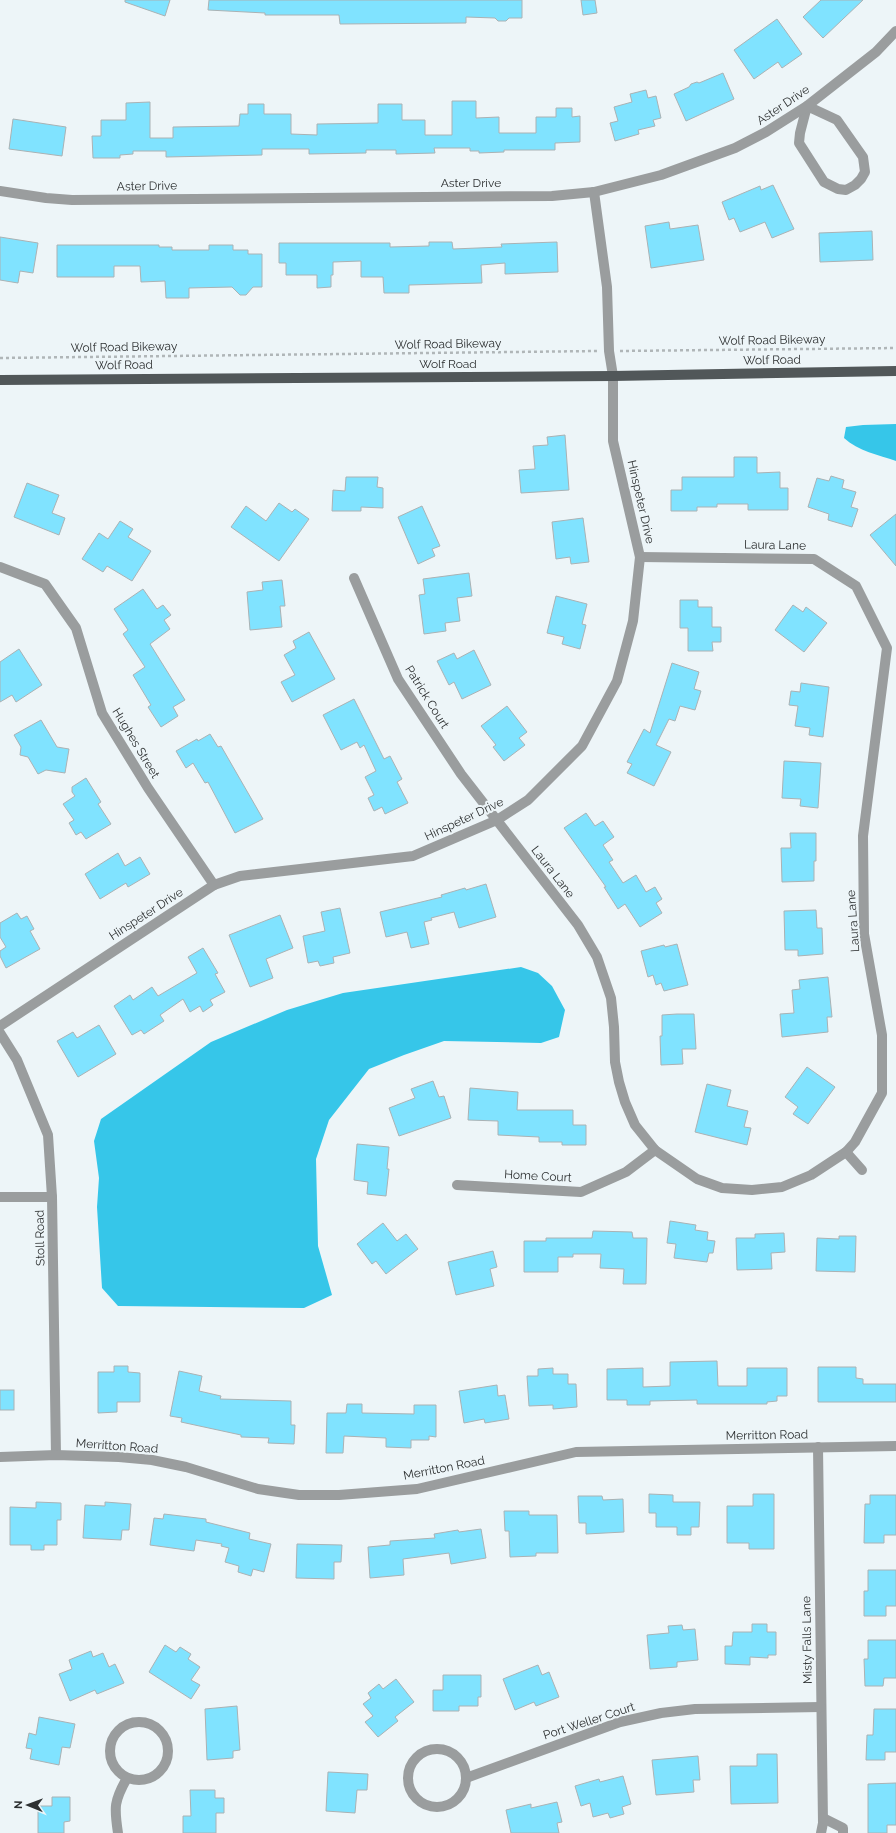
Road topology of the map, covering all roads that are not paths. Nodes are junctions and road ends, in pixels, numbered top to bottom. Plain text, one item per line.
1 (896, 31) edge
2 (807, 106) junction
3 (0, 191) edge
4 (594, 192) junction
5 (896, 371) edge
6 (613, 376) junction
7 (0, 380) edge
8 (640, 557) junction
9 (0, 567) edge
10 (354, 578) dead end
11 (497, 820) junction
12 (214, 885) junction
13 (0, 1026) edge
14 (0, 1033) edge
15 (655, 1150) junction
16 (846, 1152) junction
17 (862, 1170) dead end
18 (457, 1185) dead end
19 (0, 1197) edge
20 (52, 1197) junction
21 (818, 1446) junction
22 (896, 1446) edge
23 (56, 1455) junction
24 (0, 1456) edge
25 (821, 1707) junction
26 (127, 1778) junction
27 (466, 1778) junction
28 (823, 1818) junction
29 (118, 1833) edge
30 (820, 1833) edge
31 (843, 1833) edge

1 - 2 street, Aster Drive
2 - 2 street
2 - 4 street, Aster Drive
3 - 4 street, Aster Drive
4 - 6 street, Hinspeter Drive
5 - 6 main road, Wolf Road
6 - 7 main road, Wolf Road
6 - 8 street, Hinspeter Drive
8 - 11 street, Hinspeter Drive
8 - 16 street, Laura Lane
9 - 12 street, Hughes Street
10 - 11 street, Patrick Court
11 - 12 street, Hinspeter Drive
11 - 15 street, Laura Lane
12 - 13 street, Hinspeter Drive
14 - 20 street, Stoll Road
15 - 16 street, Laura Lane
15 - 18 street, Home Court
16 - 17 street
19 - 20 street
20 - 23 street, Stoll Road
21 - 22 street, Merritton Road
21 - 23 street, Merritton Road
21 - 25 street, Misty Falls Lane
23 - 24 street, Merritton Road
25 - 27 street, Port Weller Court
25 - 28 street, Misty Falls Lane
26 - 26 street
26 - 29 street
27 - 27 street
28 - 30 street, Misty Falls Lane
28 - 31 street

